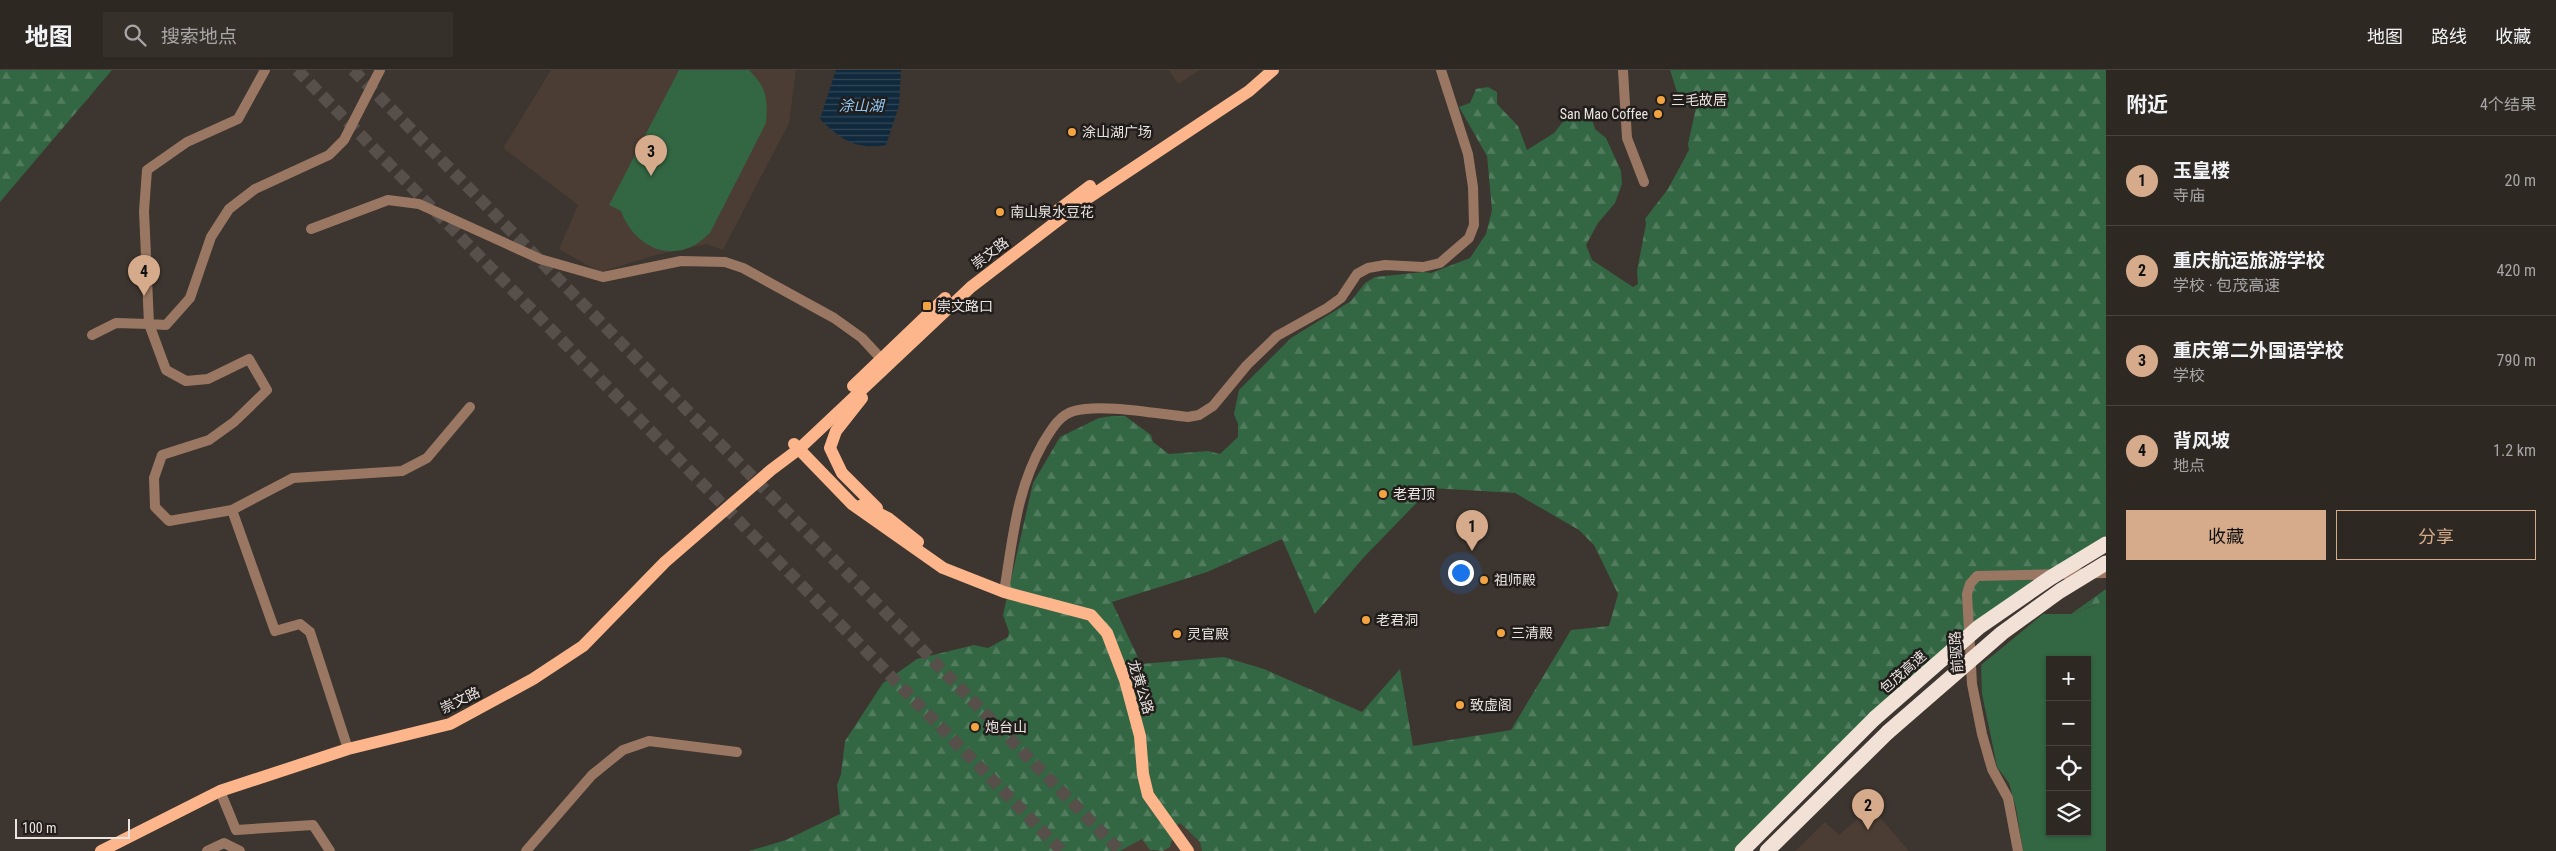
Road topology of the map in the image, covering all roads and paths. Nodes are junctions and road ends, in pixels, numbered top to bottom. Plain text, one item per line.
1 (265, 70) edge
2 (380, 70) edge
3 (1261, 70) edge
4 (1273, 70) edge
5 (1441, 70) edge
6 (1623, 70) edge
7 (1644, 182) dead end
8 (311, 229) dead end
9 (149, 324) junction
10 (92, 335) dead end
11 (884, 362) junction
12 (470, 407) dead end
13 (798, 445) junction
14 (232, 510) junction
15 (888, 524) junction
16 (2106, 544) edge
17 (2106, 563) edge
18 (2106, 573) edge
19 (1004, 592) junction
20 (348, 749) junction
21 (737, 752) dead end
22 (220, 791) junction
23 (101, 851) edge
24 (207, 851) edge
25 (240, 851) edge
26 (330, 851) edge
27 (526, 851) edge
28 (1188, 851) edge
29 (1742, 851) edge
30 (1767, 851) edge
31 (2018, 851) edge

1 - 9 street
2 - 9 street
3 - 11 main road, 崇文路
4 - 11 main road, 崇文路
5 - 19 street
6 - 7 street
8 - 11 street
9 - 10 street
9 - 14 street
11 - 13 main road, 崇文路
11 - 15 main road
12 - 14 street
13 - 15 main road, 龙黄公路
13 - 20 main road, 崇文路
14 - 20 street
15 - 19 main road, 龙黄公路
16 - 29 highway, 包茂高速, bridge
17 - 30 highway, bridge
18 - 31 street, 前驱路
19 - 28 main road, 龙黄公路
20 - 22 main road, 崇文路
21 - 27 street
22 - 23 main road, 崇文路
22 - 26 street
24 - 25 street

